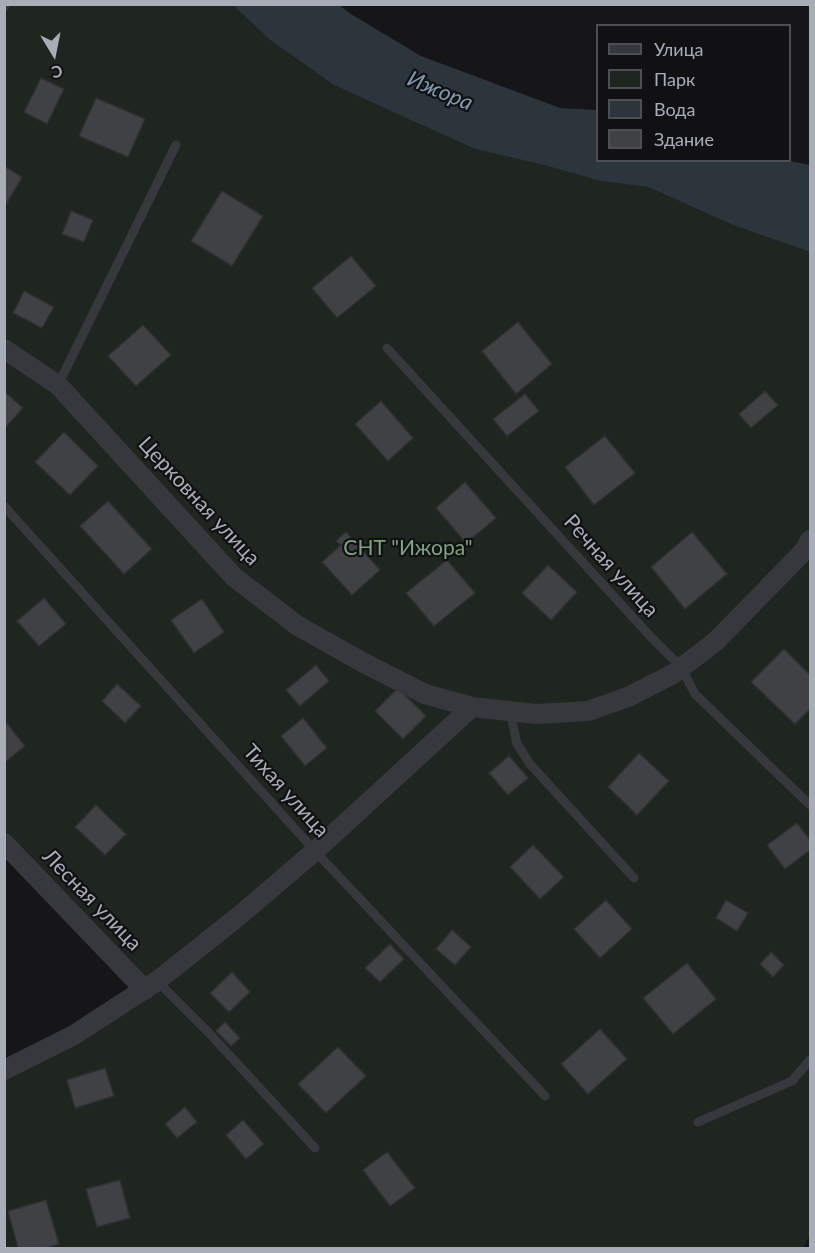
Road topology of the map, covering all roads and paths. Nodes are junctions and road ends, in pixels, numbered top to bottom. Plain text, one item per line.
1 (176, 145) dead end
2 (387, 348) dead end
3 (4, 349) edge
4 (58, 385) junction
5 (4, 506) edge
6 (810, 540) edge
7 (681, 668) junction
8 (472, 707) junction
9 (510, 711) junction
10 (810, 805) edge
11 (4, 843) edge
12 (315, 851) junction
13 (634, 878) dead end
14 (151, 986) junction
15 (810, 1060) edge
16 (4, 1070) edge
17 (545, 1096) dead end
18 (698, 1122) dead end
19 (315, 1148) dead end

1 - 4 lane
2 - 7 lane, Речная улица
3 - 4 street, Церковная улица
4 - 8 street, Церковная улица
5 - 12 lane, Тихая улица
6 - 7 street, Церковная улица
7 - 9 street, Церковная улица
7 - 10 lane, Речная улица
8 - 9 street, Церковная улица
8 - 12 street
9 - 13 lane
11 - 14 street, Лесная улица
12 - 14 street
12 - 17 lane, Тихая улица
14 - 16 street
14 - 19 lane
15 - 18 lane

